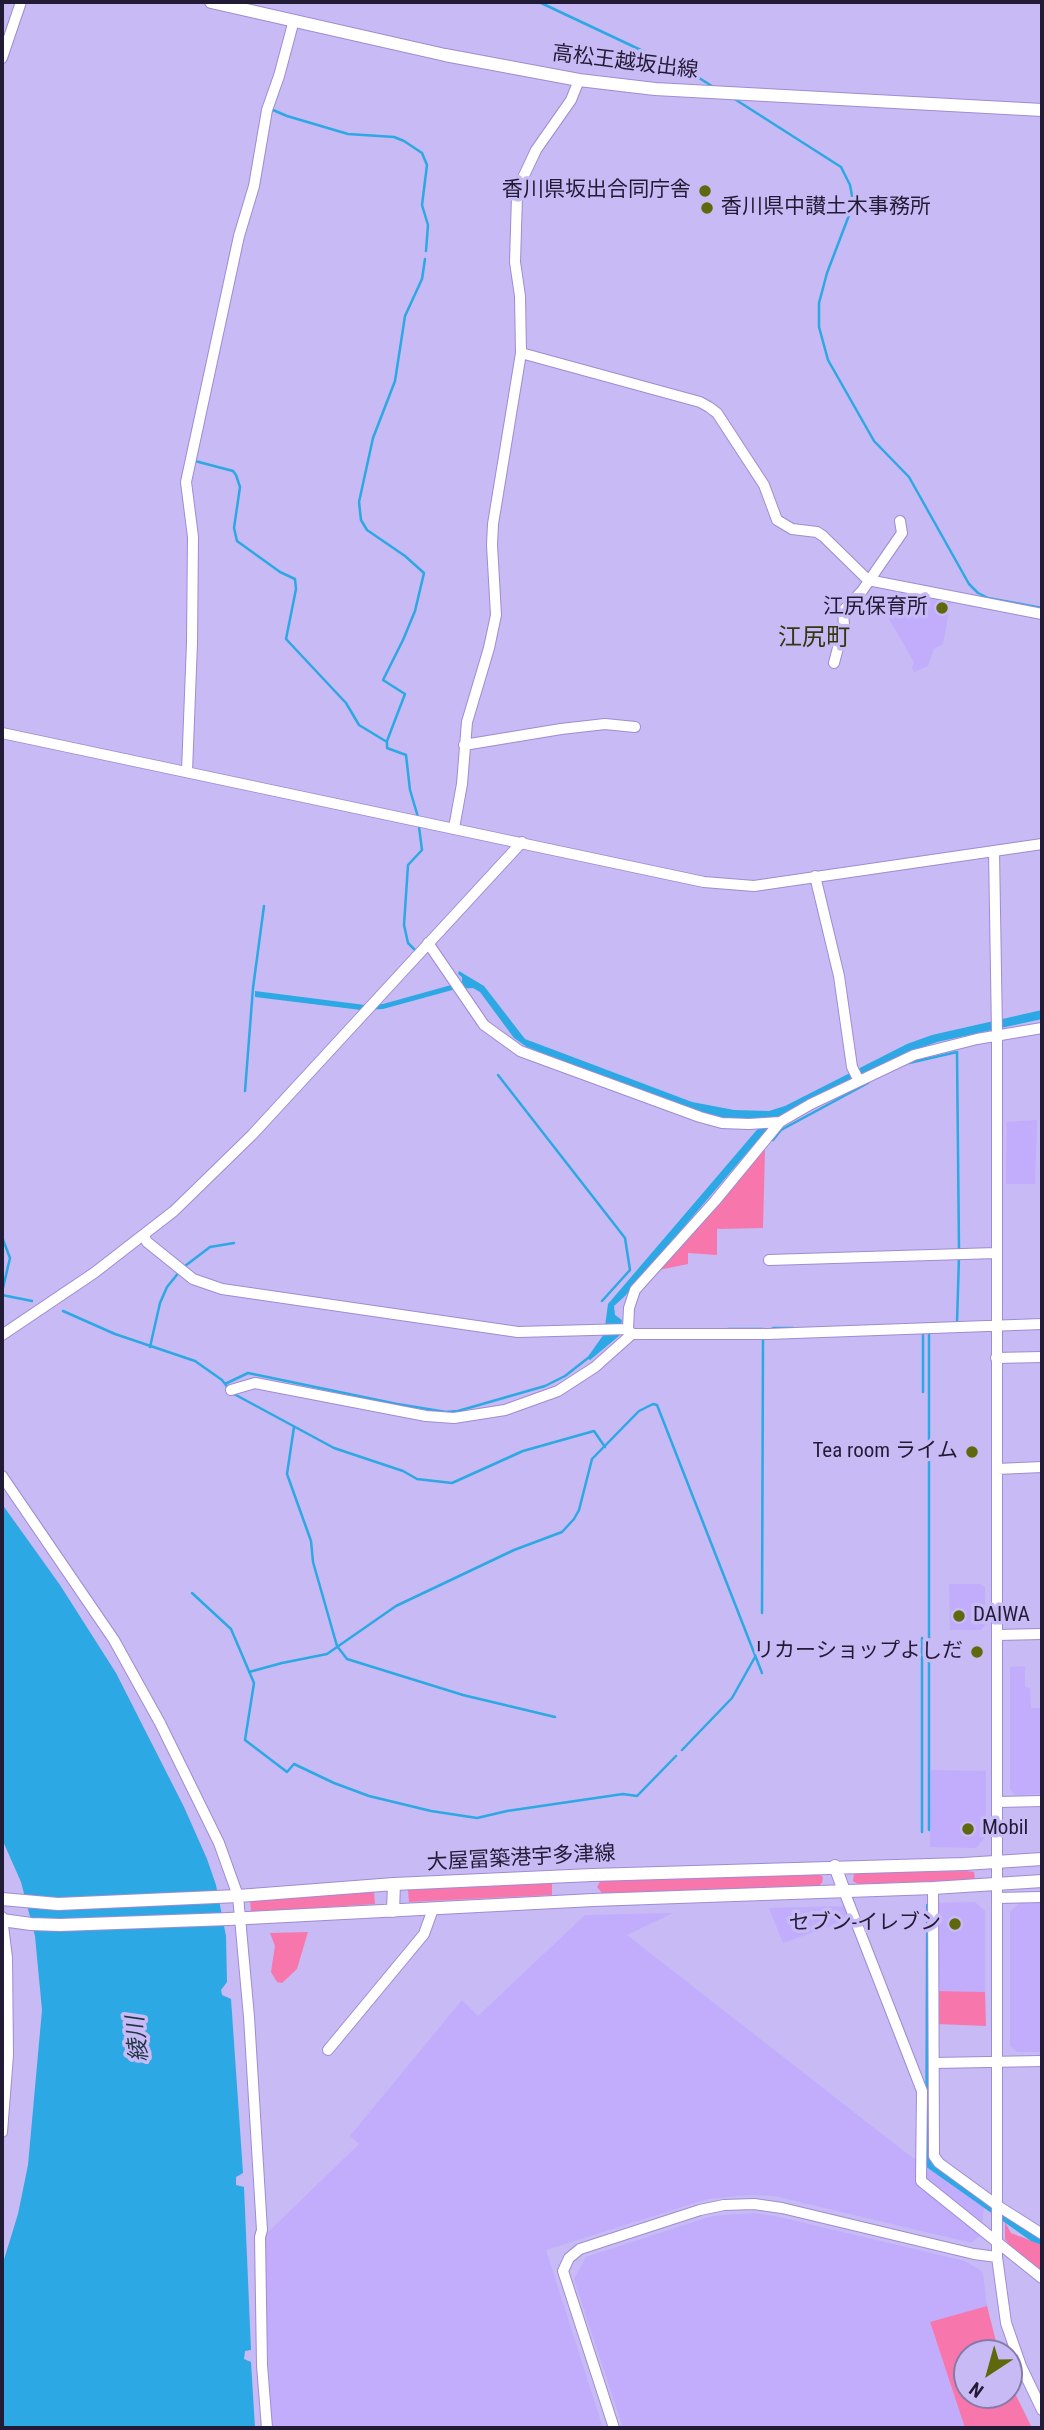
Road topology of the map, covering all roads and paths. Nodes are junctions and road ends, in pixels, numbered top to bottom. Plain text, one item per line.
1 (21, 2) edge
2 (211, 2) edge
3 (294, 20) junction
4 (2, 58) edge
5 (579, 80) junction
6 (1042, 110) edge
7 (521, 353) junction
8 (900, 521) dead end
9 (868, 580) junction
10 (1042, 614) edge
11 (834, 663) dead end
12 (635, 727) dead end
13 (2, 733) edge
14 (464, 746) junction
15 (187, 771) junction
16 (454, 828) junction
17 (522, 842) junction
18 (1042, 844) edge
19 (994, 851) junction
20 (815, 876) junction
21 (428, 943) junction
22 (1042, 1028) edge
23 (997, 1034) junction
24 (858, 1080) junction
25 (778, 1122) junction
26 (144, 1236) junction
27 (996, 1253) junction
28 (769, 1259) dead end
29 (1042, 1324) edge
30 (996, 1326) junction
31 (628, 1330) junction
32 (2, 1335) edge
33 (996, 1357) junction
34 (1042, 1357) edge
35 (231, 1390) dead end
36 (1042, 1467) edge
37 (996, 1469) junction
38 (2, 1476) edge
39 (1042, 1633) edge
40 (997, 1635) junction
41 (1042, 1801) edge
42 (998, 1802) junction
43 (1042, 1859) edge
44 (997, 1862) junction
45 (835, 1866) junction
46 (592, 1875) junction
47 (1042, 1881) edge
48 (394, 1884) junction
49 (933, 1888) junction
50 (844, 1891) junction
51 (997, 1891) junction
52 (238, 1896) junction
53 (1042, 1897) edge
54 (7, 1900) edge
55 (593, 1900) junction
56 (433, 1909) junction
57 (393, 1911) junction
58 (2, 1919) edge
59 (234, 1919) junction
60 (328, 2050) dead end
61 (1042, 2061) edge
62 (998, 2062) junction
63 (934, 2063) junction
64 (2, 2132) edge
65 (998, 2206) junction
66 (1042, 2234) edge
67 (998, 2243) junction
68 (997, 2257) junction
69 (1042, 2278) edge
70 (1042, 2410) edge
71 (267, 2428) edge
72 (614, 2428) edge

1 - 4 street
2 - 3 main road, 高松王越坂出線
3 - 5 main road, 高松王越坂出線
3 - 15 street
5 - 6 main road, 高松王越坂出線
5 - 7 street
7 - 9 street
7 - 14 street
8 - 9 street
9 - 10 street
9 - 11 street
12 - 14 street
13 - 15 street
14 - 16 street
15 - 16 street
16 - 17 street
17 - 20 street
17 - 21 street
18 - 19 street
19 - 20 street
19 - 23 street
20 - 24 street
21 - 25 street
21 - 26 street
22 - 23 street
23 - 24 street
23 - 27 street
24 - 25 street
25 - 31 street
26 - 31 street
26 - 32 street
27 - 28 street
27 - 30 street
29 - 30 street
30 - 31 street
30 - 33 street
31 - 35 street
33 - 34 street
33 - 37 street
36 - 37 street
37 - 40 street
38 - 52 street
39 - 40 street
40 - 42 street
41 - 42 street
42 - 44 street
43 - 44 main road, 大屋冨築港宇多津線
44 - 45 main road, 大屋冨築港宇多津線
44 - 51 street
45 - 46 main road, 大屋冨築港宇多津線
45 - 50 main road
46 - 48 main road, 大屋冨築港宇多津線
46 - 55 main road
47 - 51 main road
48 - 52 main road, 大屋冨築港宇多津線
48 - 57 main road
49 - 50 main road
49 - 51 main road
49 - 63 street
50 - 55 main road
50 - 67 street
51 - 53 street
51 - 62 street
52 - 54 main road, 大屋冨築港宇多津線
52 - 59 street
55 - 56 main road
56 - 57 main road
56 - 60 street
57 - 59 main road
58 - 59 main road
58 - 64 street
59 - 71 street
61 - 62 street
62 - 63 street
62 - 65 street
63 - 65 street
65 - 66 street
65 - 67 street
67 - 68 street
67 - 69 street
68 - 70 street
68 - 72 street

